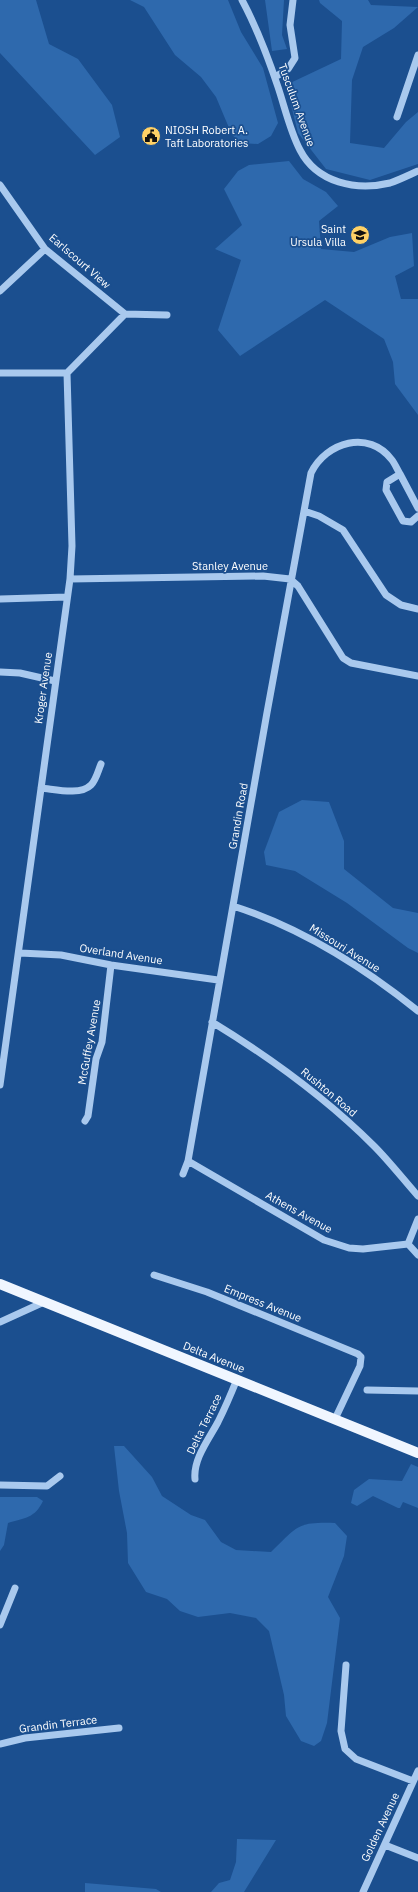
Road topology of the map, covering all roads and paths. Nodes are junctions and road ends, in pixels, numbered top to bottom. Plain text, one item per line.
1 (242, 0) edge
2 (293, 0) edge
3 (418, 55) edge
4 (275, 77) junction
5 (397, 117) dead end
6 (418, 171) edge
7 (0, 186) edge
8 (45, 249) junction
9 (0, 291) edge
10 (125, 314) junction
11 (167, 315) dead end
12 (0, 373) edge
13 (67, 373) junction
14 (400, 474) junction
15 (418, 508) edge
16 (304, 511) junction
17 (418, 516) edge
18 (70, 579) junction
19 (290, 580) junction
20 (67, 597) junction
21 (0, 599) edge
22 (418, 609) edge
23 (0, 672) edge
24 (418, 676) edge
25 (55, 681) junction
26 (101, 764) dead end
27 (41, 788) junction
28 (233, 906) junction
29 (20, 953) junction
30 (111, 965) junction
31 (218, 980) junction
32 (418, 1011) edge
33 (212, 1022) junction
34 (0, 1085) edge
35 (85, 1121) dead end
36 (188, 1161) junction
37 (183, 1174) dead end
38 (418, 1196) edge
39 (418, 1219) edge
40 (408, 1244) junction
41 (418, 1254) edge
42 (154, 1275) dead end
43 (0, 1284) edge
44 (44, 1302) junction
45 (0, 1322) edge
46 (237, 1379) junction
47 (366, 1390) dead end
48 (418, 1391) edge
49 (335, 1419) junction
50 (418, 1453) edge
51 (60, 1476) dead end
52 (195, 1479) dead end
53 (0, 1485) edge
54 (15, 1588) dead end
55 (0, 1625) edge
56 (346, 1665) dead end
57 (119, 1728) dead end
58 (0, 1744) edge
59 (418, 1771) edge
60 (413, 1781) junction
61 (385, 1845) junction
62 (418, 1858) edge
63 (363, 1892) edge

1 - 4 street, Tusculum Avenue
2 - 4 street
3 - 5 street
4 - 6 street, Tusculum Avenue
7 - 8 street, Earlscourt View
8 - 9 street
8 - 10 street, Earlscourt View
10 - 11 street
10 - 13 street
12 - 13 street
13 - 18 street, Kroger Avenue
14 - 15 street
14 - 16 street, Grandin Road
14 - 17 street
16 - 19 street, Grandin Road
16 - 22 street
18 - 19 street, Stanley Avenue
18 - 20 street, Kroger Avenue
19 - 24 street
19 - 28 street, Grandin Road
20 - 21 street
20 - 25 street, Kroger Avenue
23 - 25 street
25 - 27 street, Kroger Avenue
26 - 27 street
27 - 29 street, Kroger Avenue
28 - 31 street, Grandin Road
28 - 32 street, Missouri Avenue
29 - 30 street, Overland Avenue
29 - 34 street, Kroger Avenue
30 - 31 street, Overland Avenue
30 - 35 street, McGuffey Avenue
31 - 33 street, Grandin Road
33 - 36 street, Grandin Road
33 - 38 street, Rushton Road
36 - 37 street, Grandin Road
36 - 40 street, Athens Avenue
39 - 40 street
40 - 41 street
42 - 49 street, Empress Avenue
43 - 44 main road, Delta Avenue
44 - 45 street
44 - 46 main road, Delta Avenue
46 - 49 main road, Delta Avenue
46 - 52 street, Delta Terrace
47 - 48 street
49 - 50 main road, Delta Avenue
51 - 53 street
54 - 55 street
56 - 60 street
57 - 58 street, Grandin Terrace
59 - 60 street, Golden Avenue
60 - 61 street, Golden Avenue
61 - 62 street
61 - 63 street, Golden Avenue

